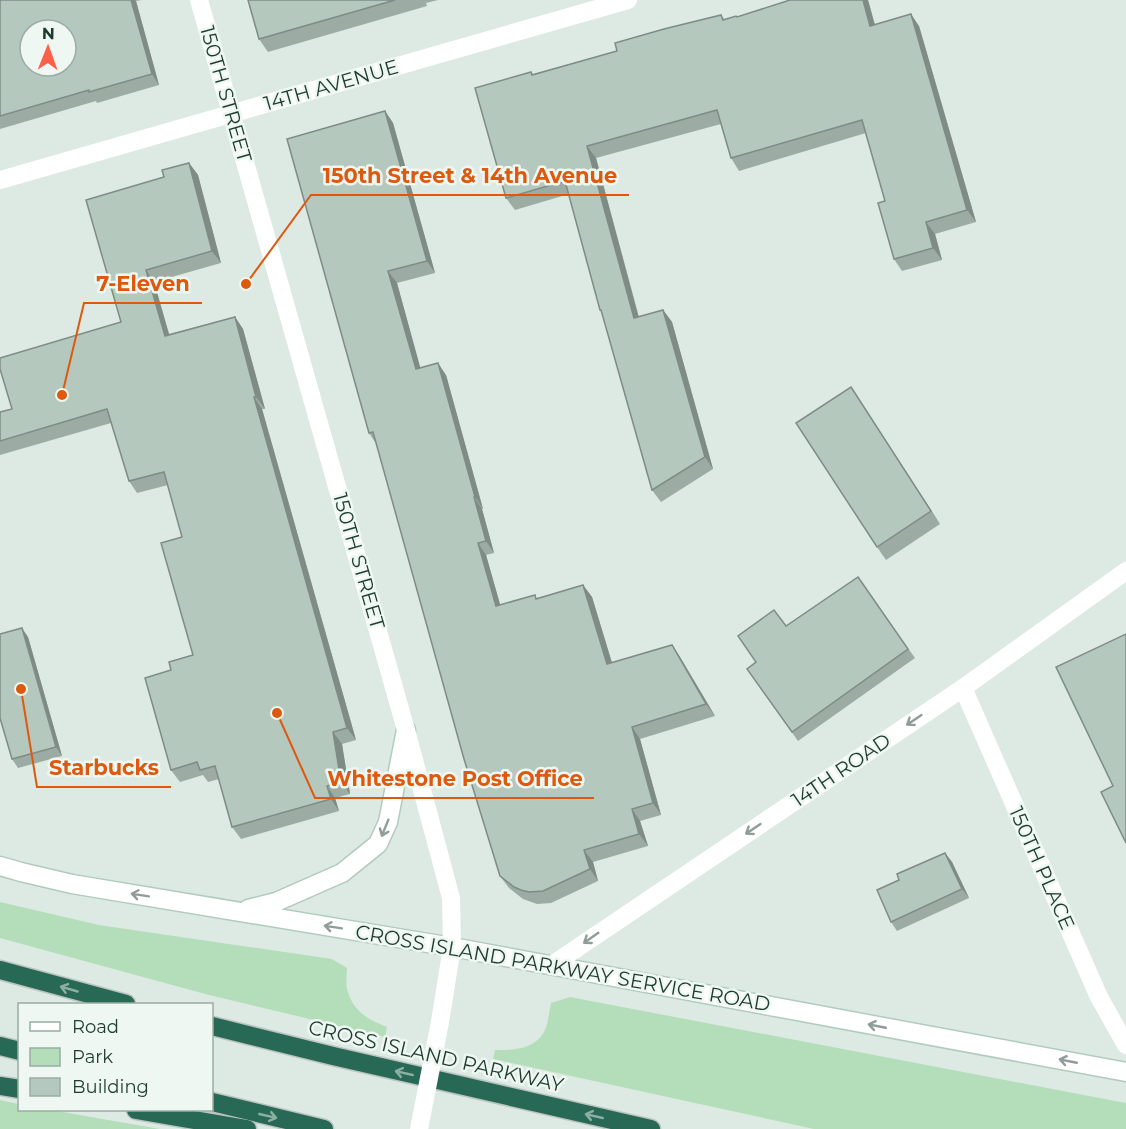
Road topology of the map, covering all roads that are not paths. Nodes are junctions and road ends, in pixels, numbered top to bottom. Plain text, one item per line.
1 (199, 0) edge
2 (628, 0) edge
3 (232, 114) junction
4 (0, 180) edge
5 (1126, 571) edge
6 (963, 688) junction
7 (406, 730) junction
8 (0, 866) edge
9 (238, 911) junction
10 (452, 947) junction
11 (552, 965) junction
12 (0, 970) edge
13 (119, 1003) edge
14 (213, 1026) edge
15 (1126, 1045) edge
16 (0, 1046) edge
17 (18, 1050) edge
18 (1126, 1072) edge
19 (0, 1086) edge
20 (18, 1089) edge
21 (213, 1102) edge
22 (142, 1111) edge
23 (247, 1129) edge
24 (324, 1129) edge
25 (419, 1129) edge
26 (651, 1129) edge

1 - 3 street, 150TH STREET
2 - 3 street, 14TH AVENUE
3 - 4 street, 14TH AVENUE
3 - 7 street, 150TH STREET
5 - 6 street, 14TH ROAD
6 -> 11 street, 14TH ROAD
6 - 15 street, 150TH PLACE
7 -> 9 street
7 - 10 street, 150TH STREET
9 -> 8 street, CROSS ISLAND PARKWAY SERVICE ROAD
10 -> 9 street, CROSS ISLAND PARKWAY SERVICE ROAD
10 - 11 street, CROSS ISLAND PARKWAY SERVICE ROAD
10 - 25 street, 150TH STREET, bridge
18 -> 11 street, CROSS ISLAND PARKWAY SERVICE ROAD
13 -> 12 highway
26 -> 14 highway, CROSS ISLAND PARKWAY
16 - 17 highway
19 - 20 highway
21 -> 24 highway
22 - 23 highway

